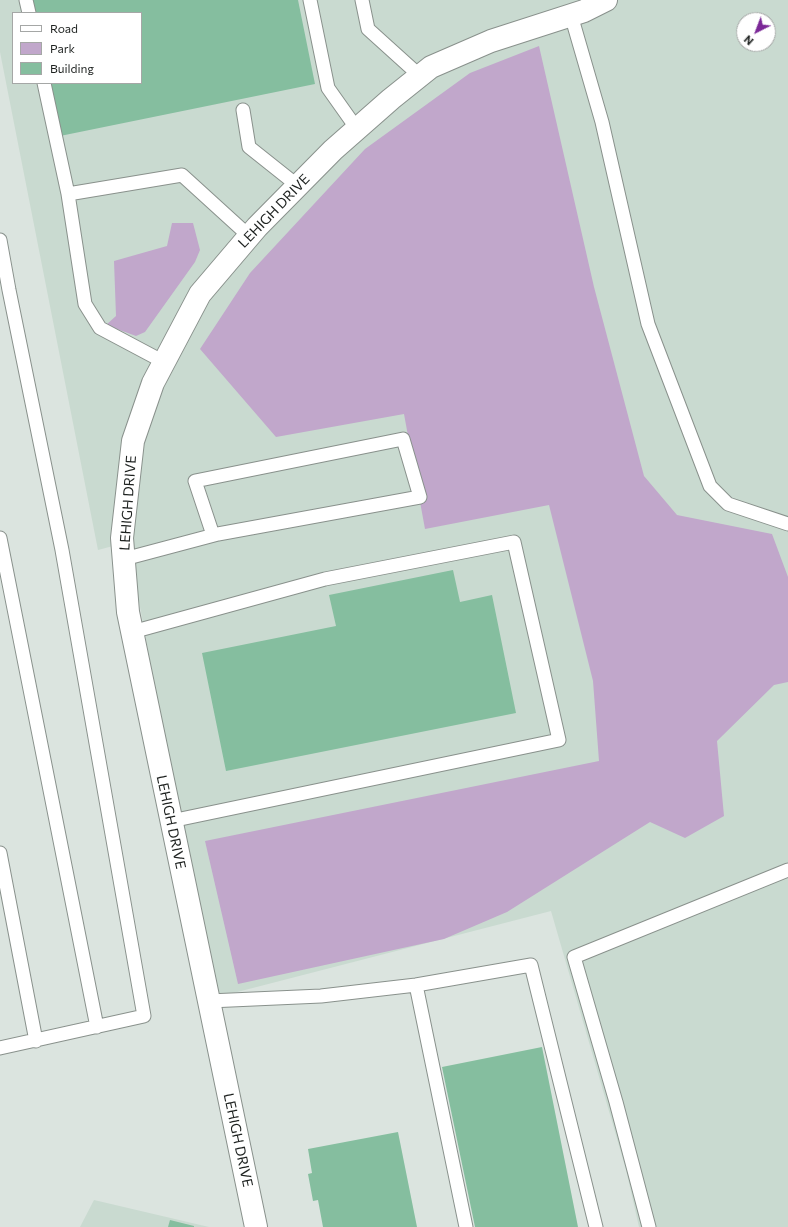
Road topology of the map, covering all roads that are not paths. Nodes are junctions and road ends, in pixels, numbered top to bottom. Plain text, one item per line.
1 (26, 0) edge
2 (310, 0) edge
3 (362, 0) edge
4 (606, 0) edge
5 (28, 12) edge
6 (571, 15) junction
7 (420, 76) junction
8 (44, 84) edge
9 (243, 110) dead end
10 (357, 129) junction
11 (298, 186) junction
12 (68, 194) junction
13 (249, 236) junction
14 (0, 240) edge
15 (164, 362) junction
16 (788, 524) edge
17 (212, 535) junction
18 (0, 538) edge
19 (124, 559) junction
20 (132, 632) junction
21 (171, 821) junction
22 (0, 853) edge
23 (788, 870) edge
24 (416, 985) junction
25 (209, 1001) junction
26 (97, 1027) junction
27 (36, 1040) junction
28 (0, 1048) edge
29 (256, 1227) edge
30 (466, 1227) edge
31 (596, 1227) edge
32 (649, 1227) edge

1 - 5 lane
2 - 10 lane
3 - 7 lane
4 - 6 street, LEHIGH DRIVE
6 - 7 street, LEHIGH DRIVE
6 - 16 lane
7 - 10 street, LEHIGH DRIVE
8 - 12 lane
9 - 11 lane
10 - 11 street, LEHIGH DRIVE
11 - 13 street, LEHIGH DRIVE
12 - 13 lane
12 - 15 lane
13 - 15 street, LEHIGH DRIVE
14 - 26 lane
15 - 19 street, LEHIGH DRIVE
17 - 17 lane
17 - 19 lane
18 - 26 lane
19 - 20 street, LEHIGH DRIVE
20 - 21 street, LEHIGH DRIVE
20 - 21 lane
21 - 25 street, LEHIGH DRIVE
22 - 27 lane
23 - 32 lane
24 - 25 lane
24 - 30 lane
24 - 31 lane
25 - 29 street, LEHIGH DRIVE
26 - 27 lane
27 - 28 lane

